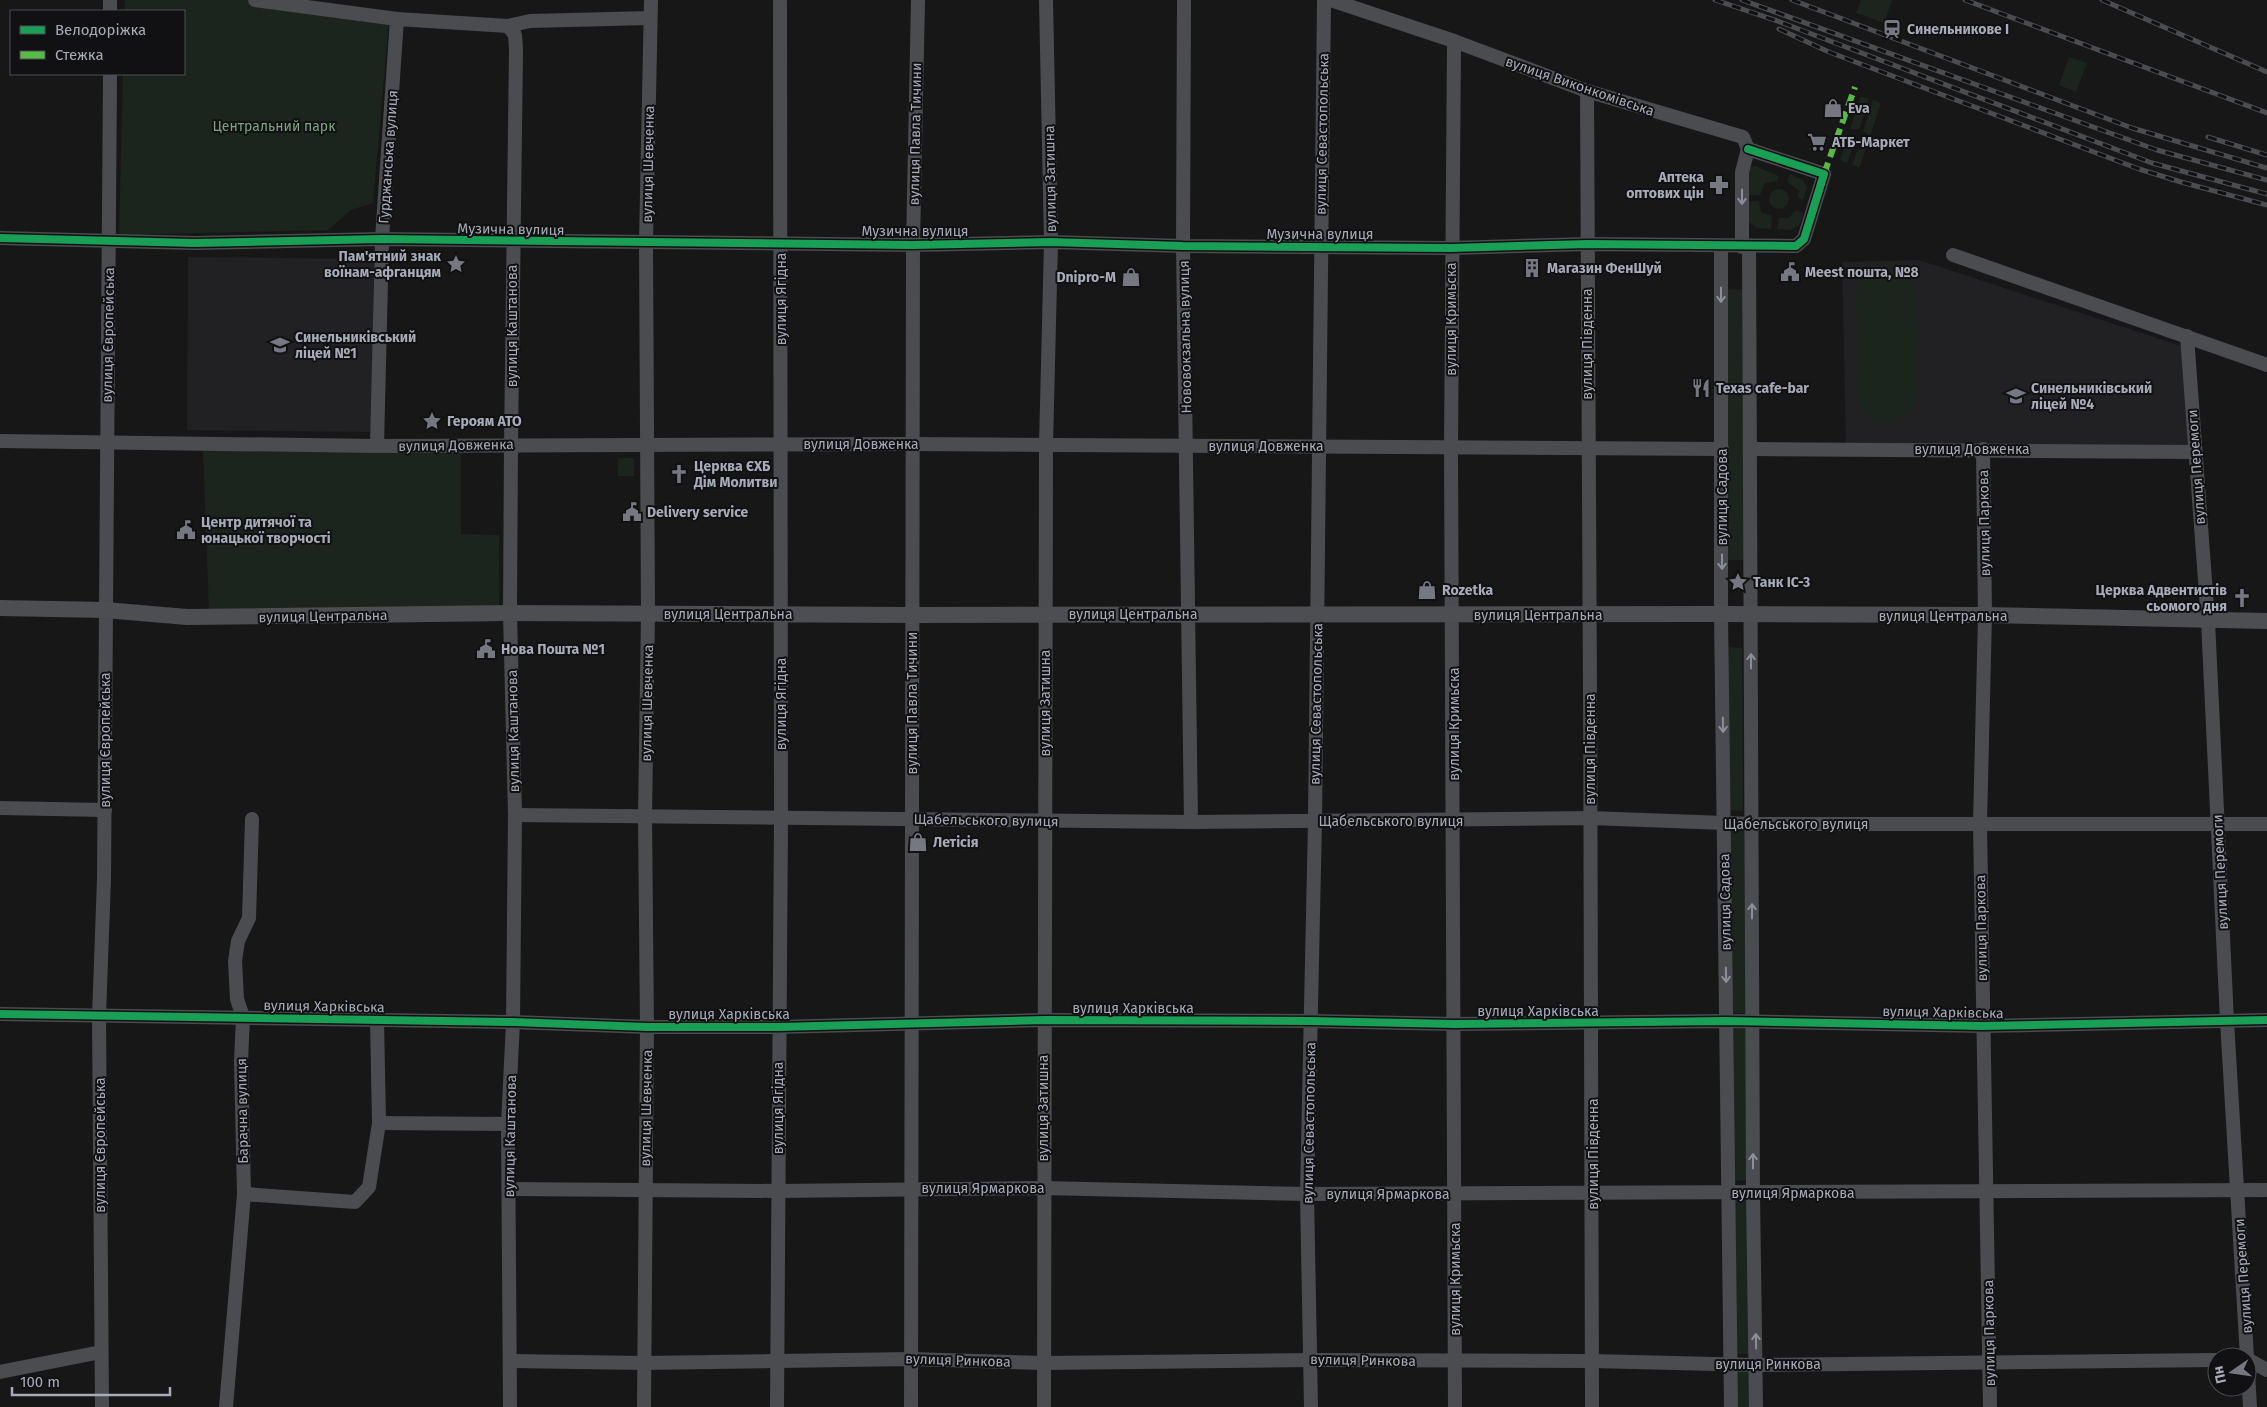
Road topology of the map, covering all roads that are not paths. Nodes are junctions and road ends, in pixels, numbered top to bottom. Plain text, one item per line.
1 (255, 0) edge
2 (651, 0) edge
3 (780, 0) edge
4 (918, 0) edge
5 (1046, 0) edge
6 (1184, 0) edge
7 (1324, 0) edge
8 (1330, 0) edge
9 (296, 2) edge
10 (650, 18) junction
11 (398, 19) junction
12 (504, 25) junction
13 (1454, 42) junction
14 (110, 75) edge
15 (1588, 91) junction
16 (1748, 149) junction
17 (1824, 174) joint
18 (0, 238) edge
19 (382, 239) junction
20 (512, 241) junction
21 (110, 242) junction
22 (780, 242) junction
23 (1051, 242) junction
24 (646, 243) junction
25 (913, 244) junction
26 (1588, 244) junction
27 (1183, 246) junction
28 (1320, 246) junction
29 (1721, 246) junction
30 (1745, 247) junction
31 (1451, 248) junction
32 (1953, 254) dead end
33 (2187, 336) junction
34 (2267, 365) edge
35 (0, 441) edge
36 (106, 442) junction
37 (646, 443) junction
38 (781, 444) junction
39 (913, 444) junction
40 (511, 445) junction
41 (1046, 445) junction
42 (377, 446) junction
43 (1187, 446) junction
44 (1318, 446) junction
45 (1587, 447) junction
46 (1452, 448) junction
47 (1722, 448) junction
48 (1750, 449) junction
49 (1983, 449) junction
50 (2194, 452) junction
51 (0, 608) edge
52 (105, 610) junction
53 (510, 613) junction
54 (648, 613) junction
55 (780, 614) junction
56 (1046, 614) junction
57 (1189, 614) junction
58 (1722, 614) junction
59 (912, 615) junction
60 (1317, 615) junction
61 (1453, 615) junction
62 (1591, 615) junction
63 (1985, 615) junction
64 (1751, 616) junction
65 (2208, 621) junction
66 (2267, 622) edge
67 (0, 808) edge
68 (105, 810) junction
69 (514, 815) junction
70 (645, 816) junction
71 (1590, 818) junction
72 (252, 819) dead end
73 (781, 819) junction
74 (912, 819) junction
75 (1454, 820) junction
76 (1045, 821) junction
77 (1315, 821) junction
78 (1191, 822) junction
79 (1724, 823) junction
80 (1752, 824) junction
81 (1980, 824) junction
82 (2218, 824) junction
83 (2267, 824) edge
84 (0, 1014) edge
85 (99, 1016) junction
86 (243, 1017) junction
87 (376, 1020) junction
88 (1044, 1020) junction
89 (2267, 1020) edge
90 (1311, 1021) junction
91 (1726, 1021) junction
92 (1752, 1021) junction
93 (2227, 1021) junction
94 (513, 1022) junction
95 (1593, 1023) junction
96 (912, 1024) junction
97 (1455, 1024) junction
98 (1982, 1026) junction
99 (647, 1027) junction
100 (778, 1027) junction
101 (379, 1123) junction
102 (508, 1124) junction
103 (912, 1188) junction
104 (1043, 1188) junction
105 (509, 1189) junction
106 (644, 1189) junction
107 (2267, 1190) edge
108 (779, 1191) junction
109 (2237, 1191) junction
110 (1593, 1193) junction
111 (1728, 1193) junction
112 (1753, 1193) junction
113 (1986, 1193) junction
114 (244, 1194) junction
115 (1308, 1194) junction
116 (1455, 1194) junction
117 (2246, 1347) edge
118 (101, 1352) junction
119 (911, 1359) junction
120 (777, 1360) junction
121 (1310, 1360) junction
122 (2207, 1360) edge
123 (510, 1361) junction
124 (1455, 1361) junction
125 (1592, 1361) junction
126 (1989, 1362) junction
127 (644, 1363) junction
128 (1044, 1363) junction
129 (1731, 1364) junction
130 (1756, 1364) junction
131 (0, 1372) edge
132 (102, 1407) edge
133 (226, 1407) edge
134 (510, 1407) edge
135 (644, 1407) edge
136 (777, 1407) edge
137 (911, 1407) edge
138 (1044, 1407) edge
139 (1311, 1407) edge
140 (1455, 1407) edge
141 (1592, 1407) edge
142 (1732, 1407) edge
143 (1756, 1407) edge
144 (1990, 1407) edge

1 - 9 street
2 - 10 street, вулиця Шевченка
3 - 22 street, вулиця Ягідна
4 - 25 street, вулиця Павла Тичини
5 - 23 street, вулиця Затишна
6 - 27 street, Нововокзальна вулиця
7 - 28 street, вулиця Севастопольська
8 - 13 street, вулиця Виконкомівська
9 - 11 street
10 - 12 street
10 - 24 street, вулиця Шевченка
11 - 12 street
11 - 19 street, Гурджанська вулиця
12 - 20 street, вулиця Каштанова
13 - 15 street, вулиця Виконкомівська
13 - 31 street, вулиця Кримьска
14 - 21 street, вулиця Європейська
15 - 16 street, вулиця Виконкомівська
15 - 26 street, вулиця Південна
16 - 17 street, вулиця Виконкомівська
16 -> 30 street, вулиця Садова
17 - 30 street, Музична вулиця
18 - 21 street, Музична вулиця
19 - 20 street, Музична вулиця
19 - 21 street, Музична вулиця
19 - 42 street, Гурджанська вулиця
20 - 24 street, Музична вулиця
20 - 40 street, вулиця Каштанова
21 - 36 street, вулиця Європейська
22 - 24 street, Музична вулиця
22 - 25 street, Музична вулиця
22 - 38 street, вулиця Ягідна
23 - 25 street, Музична вулиця
23 - 27 street, Музична вулиця
23 - 41 street, вулиця Затишна
24 - 37 street, вулиця Шевченка
25 - 39 street, вулиця Павла Тичини
26 - 29 street, Музична вулиця
26 - 31 street, Музична вулиця
26 - 45 street, вулиця Південна
27 - 28 street, Музична вулиця
27 - 43 street, Нововокзальна вулиця
28 - 31 street, Музична вулиця
28 - 44 street, вулиця Севастопольська
29 - 30 street, Музична вулиця
29 -> 47 street, вулиця Садова
30 - 48 street, вулиця Садова
31 - 46 street, вулиця Кримьска
32 - 33 street
33 - 34 street
33 - 50 street, вулиця Перемоги
35 - 36 street, вулиця Довженка
36 - 42 street, вулиця Довженка
36 - 52 street, вулиця Європейська
37 - 38 street, вулиця Довженка
37 - 40 street, вулиця Довженка
37 - 54 street, вулиця Шевченка
38 - 39 street, вулиця Довженка
38 - 55 street, вулиця Ягідна
39 - 41 street, вулиця Довженка
39 - 59 street, вулиця Павла Тичини
40 - 42 street, вулиця Довженка
40 - 53 street, вулиця Каштанова
41 - 43 street, вулиця Довженка
41 - 56 street, вулиця Затишна
43 - 44 street, вулиця Довженка
43 - 57 street, Нововокзальна вулиця
44 - 46 street, вулиця Довженка
44 - 60 street, вулиця Севастопольська
45 - 46 street, вулиця Довженка
45 - 47 street, вулиця Довженка
45 - 62 street, вулиця Південна
46 - 61 street, вулиця Кримьска
47 -> 58 street, вулиця Садова
48 - 49 street, вулиця Довженка
48 - 64 street, вулиця Садова
49 - 50 street, вулиця Довженка
49 - 63 street, вулиця Паркова
50 - 65 street, вулиця Перемоги
51 - 52 main road, вулиця Центральна
52 - 53 main road, вулиця Центральна
52 - 68 street, вулиця Європейська
53 - 54 main road, вулиця Центральна
53 - 69 street, вулиця Каштанова
54 - 55 main road, вулиця Центральна
54 - 70 street, вулиця Шевченка
55 - 59 main road, вулиця Центральна
55 - 73 street, вулиця Ягідна
56 - 57 main road, вулиця Центральна
56 - 59 main road, вулиця Центральна
56 - 76 street, вулиця Затишна
57 - 60 main road, вулиця Центральна
57 - 78 street, Нововокзальна вулиця
58 - 62 main road, вулиця Центральна
58 - 64 main road, вулиця Центральна
58 -> 79 street, вулиця Садова
59 - 74 street, вулиця Павла Тичини
60 - 61 main road, вулиця Центральна
60 - 77 street, вулиця Севастопольська
61 - 62 main road, вулиця Центральна
61 - 75 street, вулиця Кримьска
62 - 71 street, вулиця Південна
63 - 64 main road, вулиця Центральна
63 - 65 main road, вулиця Центральна
63 - 81 street, вулиця Паркова
80 -> 64 street, вулиця Садова
65 - 66 main road, вулиця Центральна
65 - 82 street, вулиця Перемоги
67 - 68 street
68 - 85 street, вулиця Європейська
69 - 70 street, Щабельського вулиця
69 - 94 street, вулиця Каштанова
70 - 73 street, Щабельського вулиця
70 - 99 street, вулиця Шевченка
71 - 75 street, Щабельського вулиця
71 - 79 street, Щабельського вулиця
71 - 95 street, вулиця Південна
72 - 86 street, Барачна вулиця
73 - 74 street, Щабельського вулиця
73 - 100 street, вулиця Ягідна
74 - 76 street, Щабельського вулиця
74 - 96 street, вулиця Павла Тичини
75 - 77 street, Щабельського вулиця
75 - 97 street, вулиця Кримьска
76 - 78 street, Щабельського вулиця
76 - 88 street, вулиця Затишна
77 - 78 street, Щабельського вулиця
77 - 90 street, вулиця Севастопольська
79 - 80 street, Щабельського вулиця
79 -> 91 street, вулиця Садова
80 - 81 street, Щабельського вулиця
92 -> 80 street, вулиця Садова
81 - 82 street, Щабельського вулиця
81 - 98 street, вулиця Паркова
82 - 83 street, Щабельського вулиця
82 - 93 street, вулиця Перемоги
84 - 85 street, вулиця Харківська
85 - 86 street, вулиця Харківська
85 - 118 street, вулиця Європейська
86 - 87 street, вулиця Харківська
86 - 114 street, Барачна вулиця
87 - 94 street, вулиця Харківська
87 - 101 street
88 - 90 street, вулиця Харківська
88 - 96 street, вулиця Харківська
88 - 104 street, вулиця Затишна
89 - 93 street, вулиця Харківська
90 - 97 street, вулиця Харківська
90 - 115 street, вулиця Севастопольська
91 - 92 street, вулиця Харківська
91 - 95 street, вулиця Харківська
91 - 111 street, вулиця Садова
92 - 98 street, вулиця Харківська
112 -> 92 street, вулиця Садова
93 - 98 street, вулиця Харківська
93 - 109 street, вулиця Перемоги
94 - 99 street, вулиця Харківська
94 - 102 street, вулиця Каштанова
95 - 97 street, вулиця Харківська
95 - 110 street, вулиця Південна
96 - 100 street, вулиця Харківська
96 - 103 street, вулиця Павла Тичини
97 - 116 street, вулиця Кримьска
98 - 113 street, вулиця Паркова
99 - 100 street, вулиця Харківська
99 - 106 street, вулиця Шевченка
100 - 108 street, вулиця Ягідна
101 - 102 street
101 - 114 street
102 - 105 street, вулиця Каштанова
103 - 104 street, вулиця Ярмаркова
103 - 108 street, вулиця Ярмаркова
103 - 119 street, вулиця Павла Тичини
104 - 115 street, вулиця Ярмаркова
104 - 128 street, вулиця Затишна
105 - 106 street, вулиця Ярмаркова
105 - 123 street, вулиця Каштанова
106 - 108 street, вулиця Ярмаркова
106 - 127 street, вулиця Шевченка
107 - 109 street, вулиця Ярмаркова
108 - 120 street, вулиця Ягідна
109 - 113 street, вулиця Ярмаркова
109 - 117 street, вулиця Перемоги
110 - 111 street, вулиця Ярмаркова
110 - 116 street, вулиця Ярмаркова
110 - 125 street, вулиця Південна
111 - 112 street, вулиця Ярмаркова
111 - 129 street, вулиця Садова
112 - 113 street, вулиця Ярмаркова
130 -> 112 street, вулиця Садова
113 - 126 street, вулиця Паркова
114 - 133 street, Барачна вулиця
115 - 116 street, вулиця Ярмаркова
115 - 121 street, вулиця Севастопольська
116 - 124 street, вулиця Кримьска
118 - 131 street
118 - 132 street, вулиця Європейська
119 - 120 street, вулиця Ринкова
119 - 128 street, вулиця Ринкова
119 - 137 street, вулиця Павла Тичини
120 - 127 street, вулиця Ринкова
120 - 136 street, вулиця Ягідна
121 - 124 street, вулиця Ринкова
121 - 128 street, вулиця Ринкова
121 - 139 street, вулиця Севастопольська
122 - 126 street, вулиця Ринкова
123 - 127 street, вулиця Ринкова
123 - 134 street, вулиця Каштанова
124 - 125 street, вулиця Ринкова
124 - 140 street, вулиця Кримьска
125 - 129 street, вулиця Ринкова
125 - 141 street, вулиця Південна
126 - 130 street, вулиця Ринкова
126 - 144 street, вулиця Паркова
127 - 135 street, вулиця Шевченка
128 - 138 street, вулиця Затишна
129 - 130 street, вулиця Ринкова
129 - 142 street, вулиця Садова
130 - 143 street, вулиця Садова

